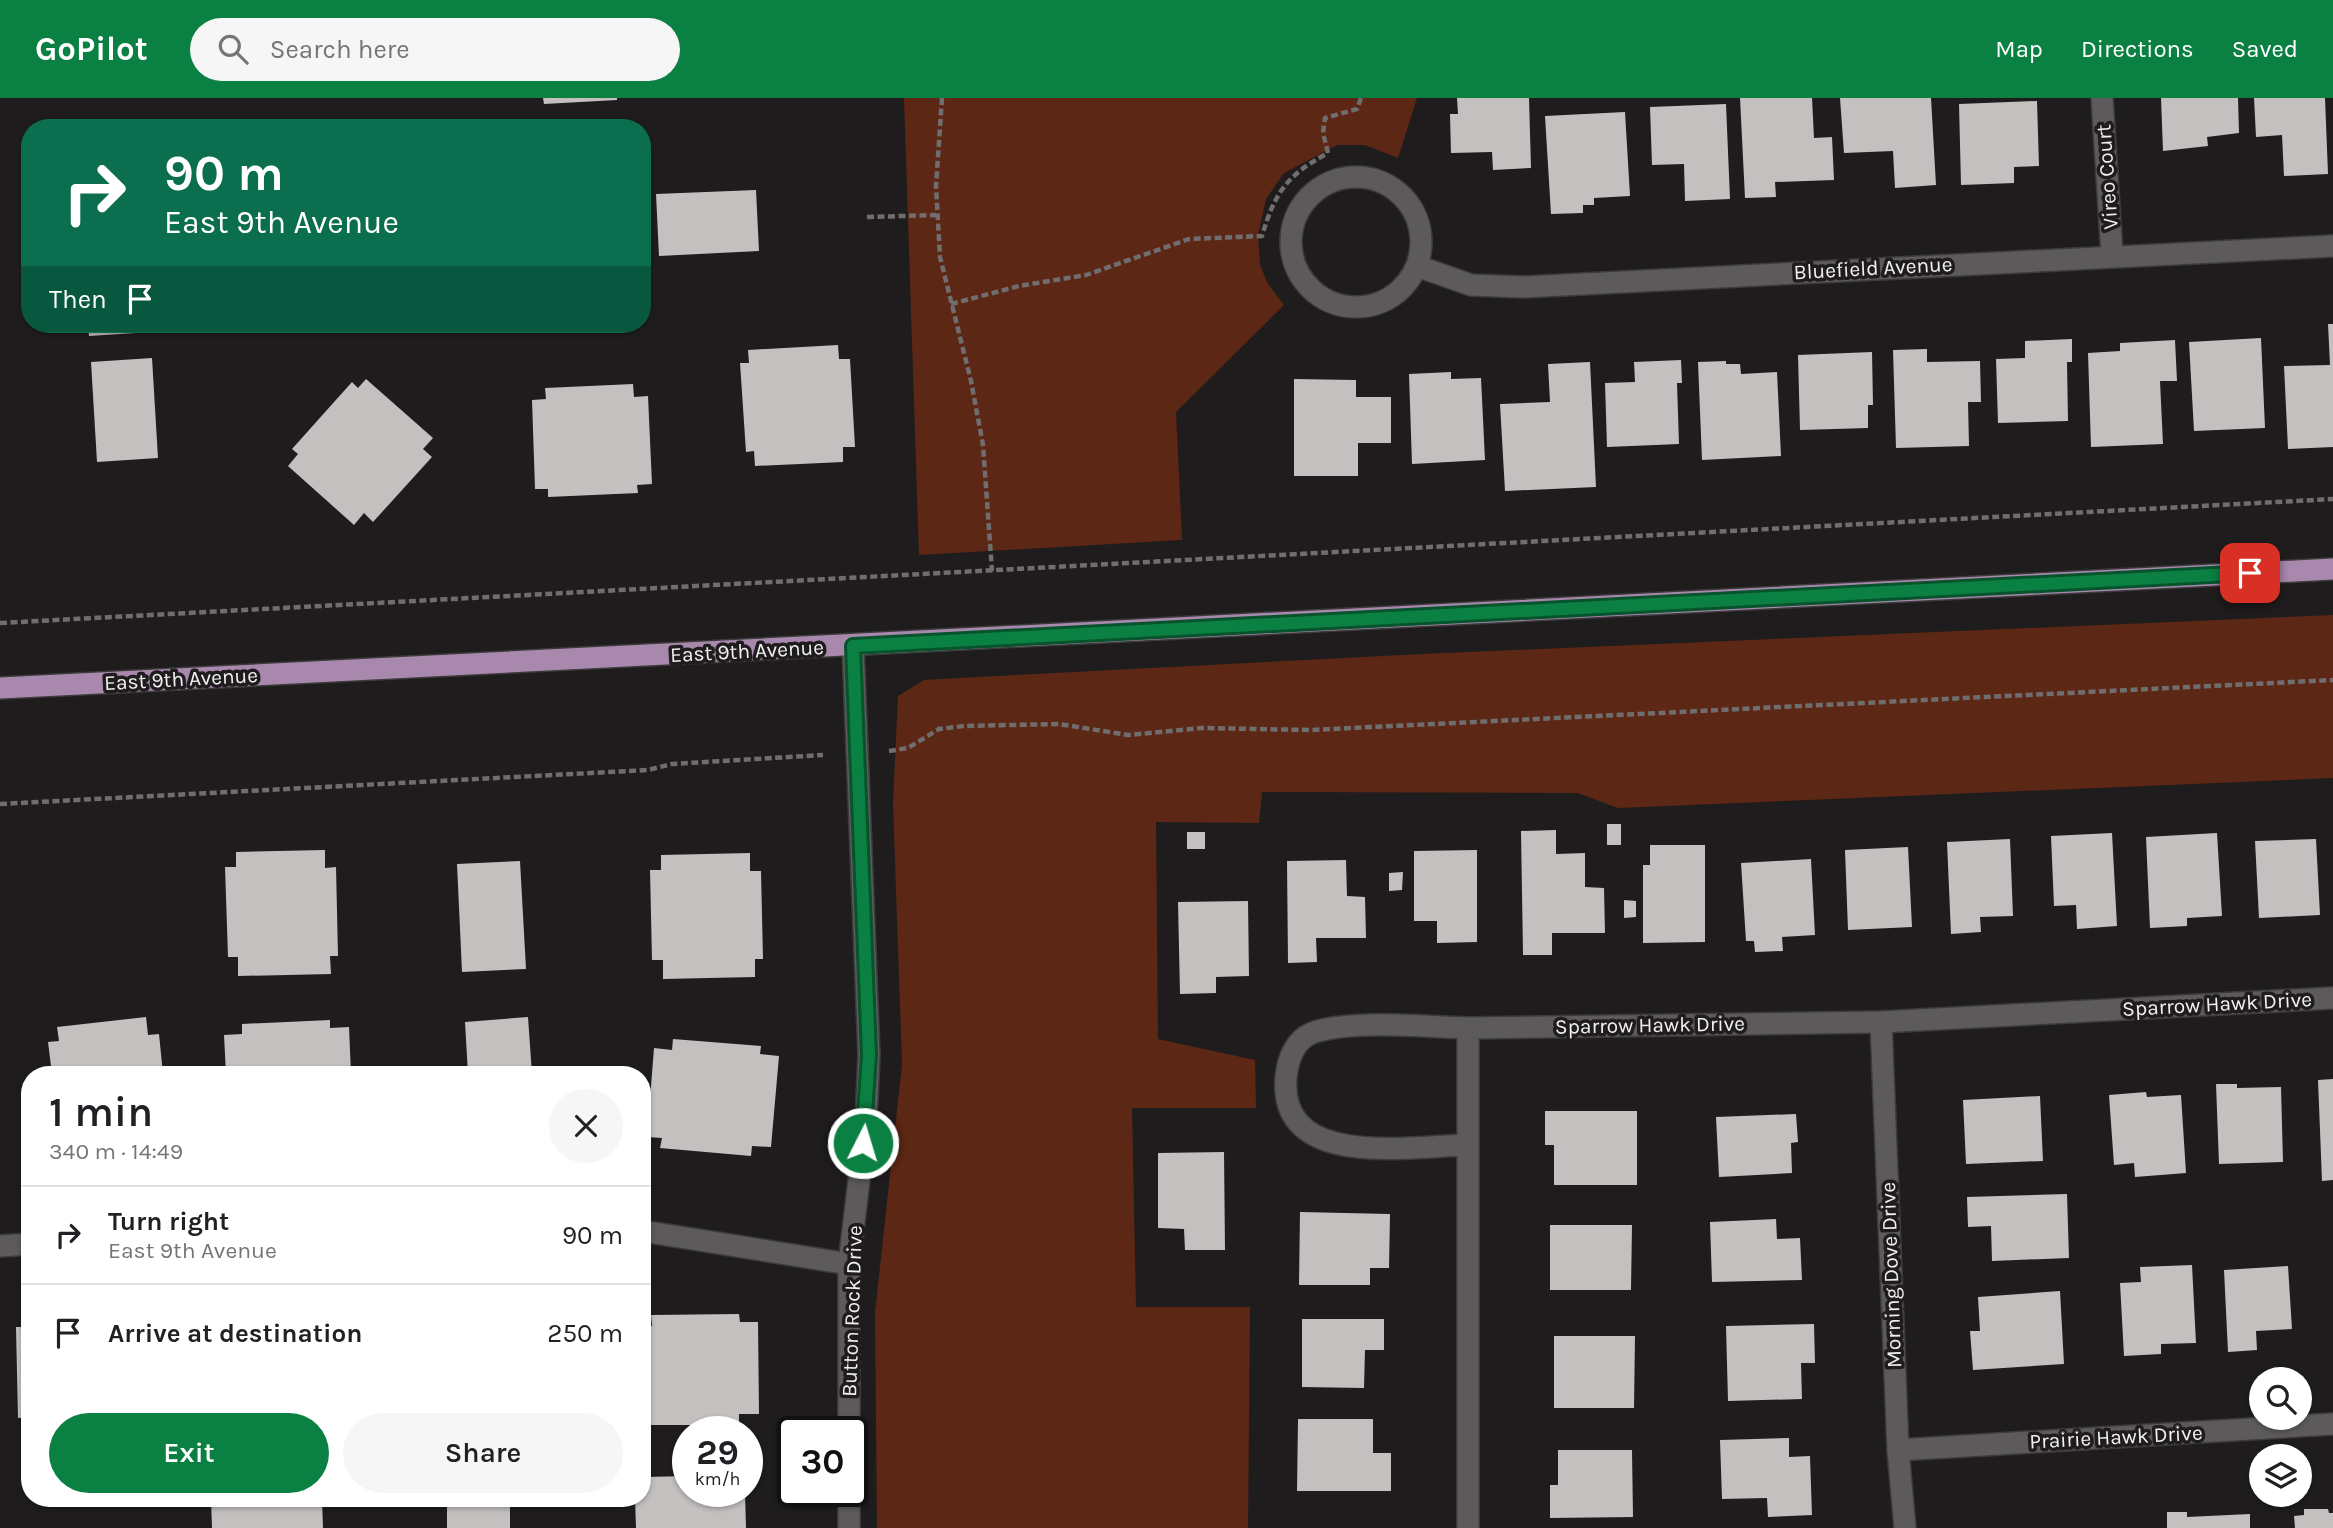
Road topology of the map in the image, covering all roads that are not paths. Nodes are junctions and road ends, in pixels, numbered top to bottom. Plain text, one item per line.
1 (2102, 98) edge
2 (2333, 246) edge
3 (2112, 255) junction
4 (1417, 266) junction
5 (2333, 569) edge
6 (853, 646) junction
7 (0, 688) edge
8 (2333, 998) edge
9 (1881, 1022) junction
10 (1468, 1028) junction
11 (1468, 1145) junction
12 (651, 1232) edge
13 (21, 1245) edge
14 (0, 1246) edge
15 (849, 1264) junction
16 (849, 1416) edge
17 (2333, 1424) edge
18 (1898, 1450) junction
19 (849, 1507) edge
20 (849, 1528) edge
21 (1468, 1528) edge
22 (1905, 1528) edge

1 - 3 street, Vireo Court
2 - 3 street, Bluefield Avenue
3 - 4 street, Bluefield Avenue
4 - 4 street
5 - 6 main road, East 9th Avenue
6 - 7 main road, East 9th Avenue
6 - 15 street, Button Rock Drive
8 - 9 street, Sparrow Hawk Drive
9 - 10 street, Sparrow Hawk Drive
9 - 18 street, Morning Dove Drive
10 - 11 street
10 - 11 street, Sparrow Hawk Drive
11 - 21 street
12 - 15 street
13 - 14 street
15 - 16 street, Button Rock Drive
17 - 18 street, Prairie Hawk Drive
18 - 22 street, Morning Dove Drive
19 - 20 street

